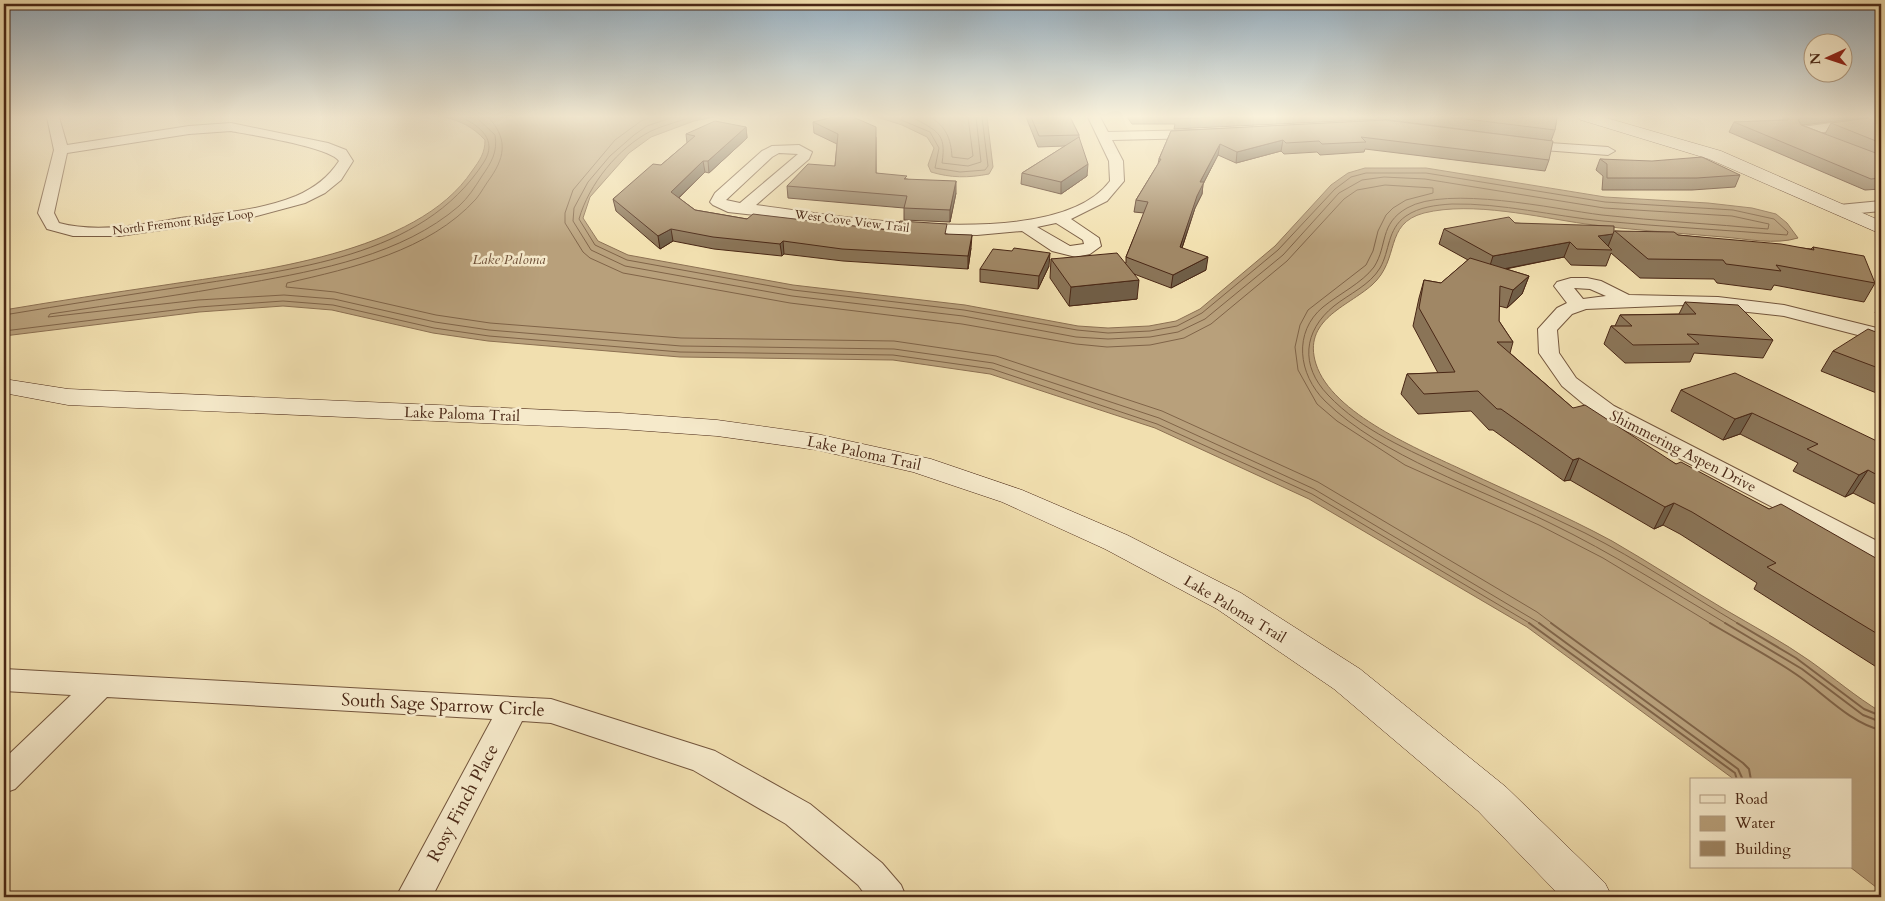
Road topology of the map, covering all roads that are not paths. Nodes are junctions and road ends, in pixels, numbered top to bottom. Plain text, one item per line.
1 (59, 159) edge
2 (345, 159) edge
3 (761, 159) edge
4 (800, 159) edge
5 (1115, 159) edge
6 (1724, 159) edge
7 (1881, 206) edge
8 (744, 208) junction
9 (1839, 210) junction
10 (1059, 218) junction
11 (1873, 220) edge
12 (1024, 225) junction
13 (1881, 228) edge
14 (1624, 300) junction
15 (1574, 307) junction
16 (1881, 335) edge
17 (4, 386) edge
18 (1881, 553) edge
19 (9, 686) edge
20 (100, 686) junction
21 (513, 709) junction
22 (4, 779) edge
23 (414, 897) edge
24 (888, 897) edge
25 (1590, 897) edge

1 - 2 street, North Fremont Ridge Loop
3 - 8 street, West Cove View Trail
4 - 8 street, West Cove View Trail
5 - 10 street, West Cove View Trail
6 - 9 street
7 - 9 street
8 - 12 street, West Cove View Trail
9 - 11 street
10 - 12 street, West Cove View Trail
10 - 12 street
11 - 13 street
14 - 15 street
14 - 15 street
14 - 16 street
15 - 18 street, Shimmering Aspen Drive
17 - 25 street, Lake Paloma Trail
19 - 20 street, South Sage Sparrow Circle
20 - 21 street, South Sage Sparrow Circle
20 - 22 street
21 - 23 street, Rosy Finch Place
21 - 24 street, South Sage Sparrow Circle

